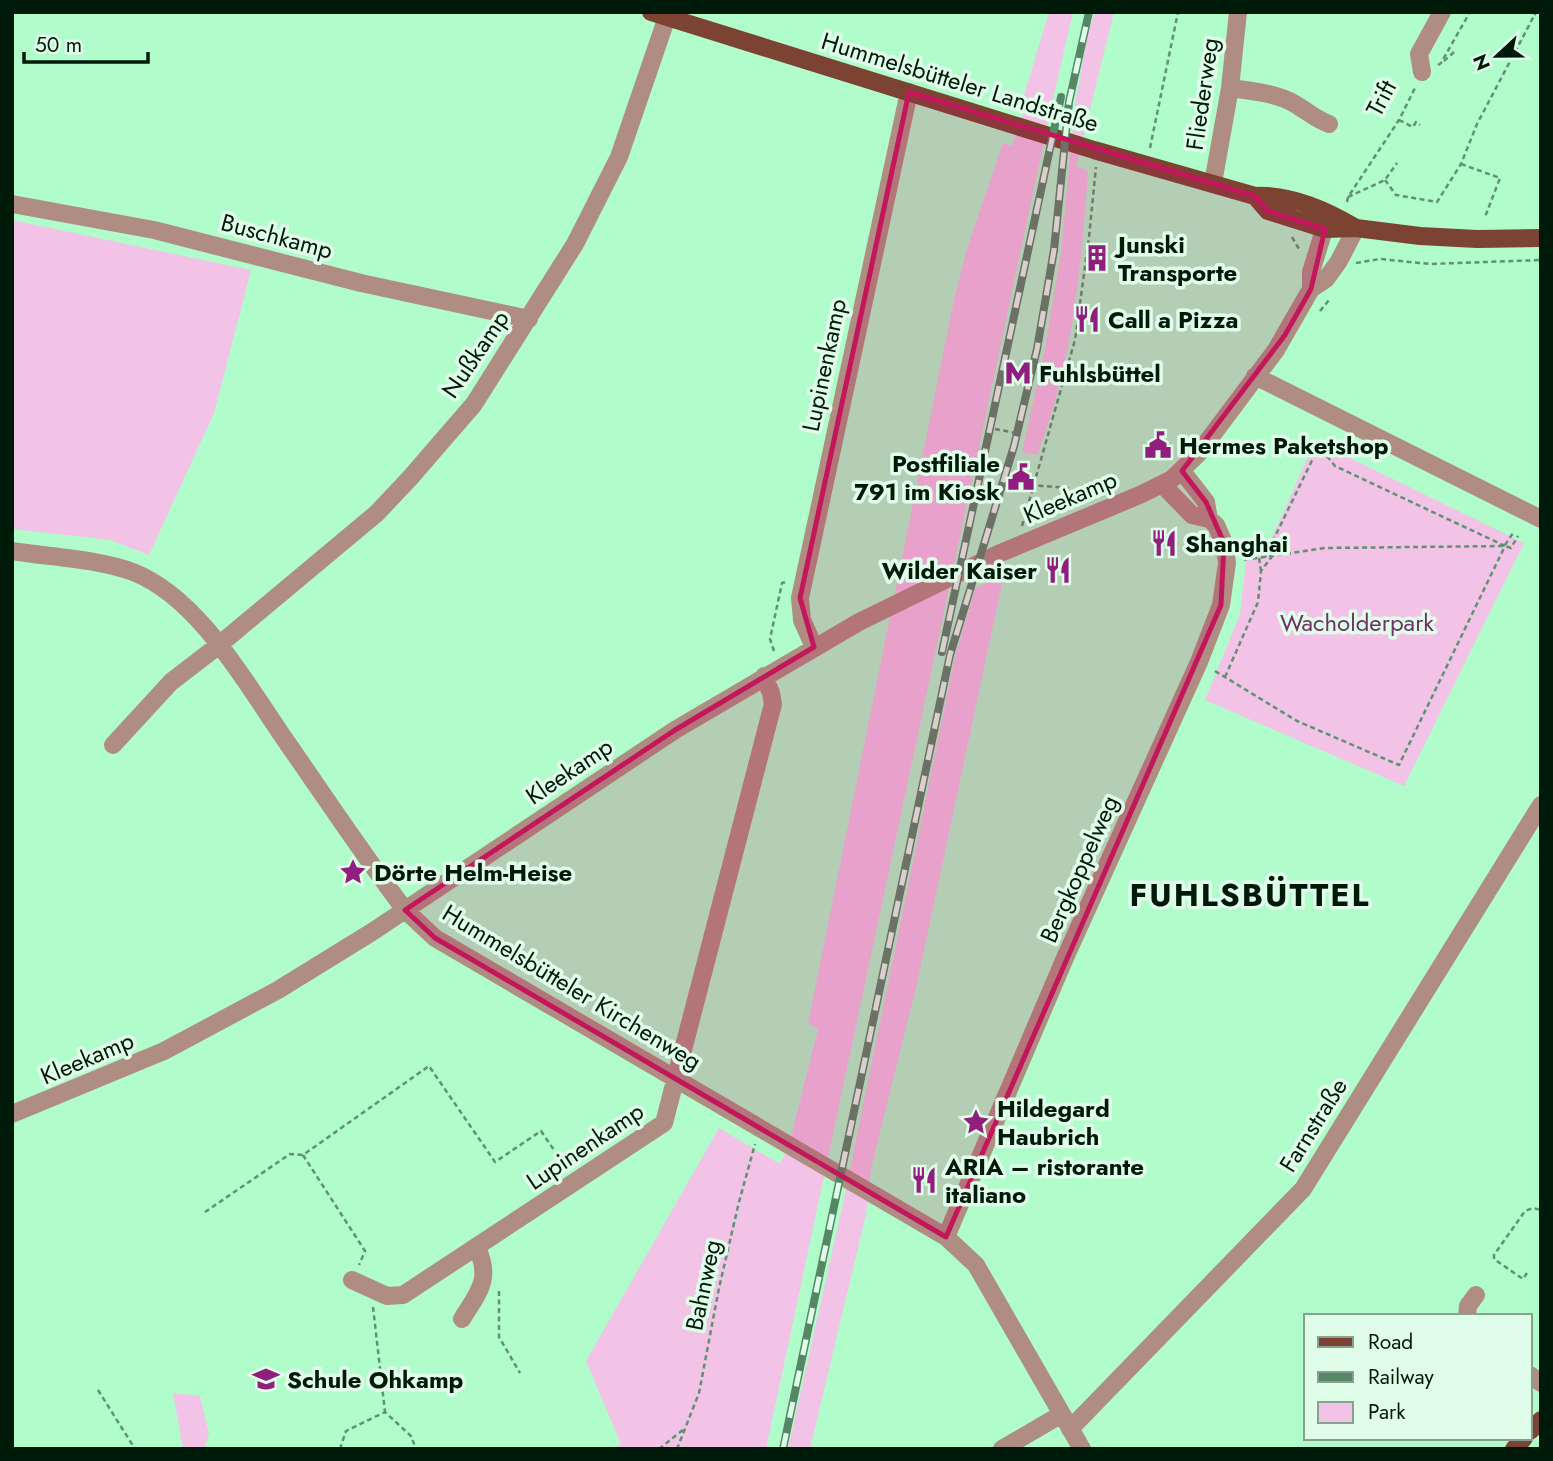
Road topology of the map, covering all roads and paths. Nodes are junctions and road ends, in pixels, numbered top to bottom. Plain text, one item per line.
1 (1178, 12) edge
2 (1238, 12) edge
3 (1442, 12) edge
4 (1470, 12) edge
5 (1534, 13) edge
6 (659, 14) edge
7 (1541, 18) edge
8 (1454, 52) dead end
9 (1441, 63) junction
10 (1422, 72) junction
11 (1230, 88) junction
12 (909, 92) junction
13 (1399, 120) junction
14 (1329, 124) dead end
15 (1420, 125) dead end
16 (1097, 151) junction
17 (1397, 163) dead end
18 (1147, 164) junction
19 (1461, 164) junction
20 (1500, 178) junction
21 (1385, 180) junction
22 (1505, 180) dead end
23 (1213, 183) junction
24 (1348, 197) junction
25 (1347, 202) dead end
26 (12, 205) edge
27 (1485, 217) dead end
28 (1327, 220) junction
29 (1356, 228) junction
30 (1288, 233) dead end
31 (1541, 238) edge
32 (1308, 252) dead end
33 (1541, 260) edge
34 (1349, 263) dead end
35 (1359, 263) junction
36 (1351, 273) dead end
37 (1311, 289) junction
38 (1335, 291) dead end
39 (1320, 310) dead end
40 (529, 319) junction
41 (1255, 376) junction
42 (995, 429) dead end
43 (1016, 433) dead end
44 (1182, 471) junction
45 (1162, 484) junction
46 (1032, 486) junction
47 (1078, 510) dead end
48 (1209, 519) junction
49 (1541, 519) edge
50 (1513, 533) dead end
51 (1518, 536) dead end
52 (1016, 546) junction
53 (1505, 546) junction
54 (12, 551) edge
55 (1273, 555) junction
56 (1265, 556) junction
57 (1259, 558) junction
58 (1227, 563) junction
59 (1261, 571) junction
60 (804, 575) junction
61 (219, 645) junction
62 (814, 647) junction
63 (1199, 662) junction
64 (772, 672) junction
65 (1225, 678) junction
66 (113, 745) dead end
67 (1541, 805) edge
68 (405, 910) junction
69 (675, 1078) junction
70 (12, 1114) edge
71 (761, 1128) junction
72 (303, 1155) junction
73 (576, 1183) junction
74 (1541, 1210) edge
75 (205, 1212) dead end
76 (946, 1237) junction
77 (477, 1248) junction
78 (1527, 1273) dead end
79 (352, 1280) joint
80 (498, 1290) dead end
81 (1476, 1295) dead end
82 (387, 1296) junction
83 (1467, 1314) edge
84 (462, 1319) dead end
85 (520, 1373) dead end
86 (98, 1390) dead end
87 (385, 1412) junction
88 (1066, 1422) junction
89 (686, 1428) junction
90 (135, 1449) edge
91 (340, 1449) edge
92 (416, 1449) edge
93 (659, 1449) edge
94 (677, 1449) edge
95 (1002, 1449) edge
96 (1082, 1449) edge

1 - 18 path
2 - 11 street, Fliederweg
3 - 10 street, Trift
4 - 9 path
5 - 7 path
5 - 19 path
6 - 12 main road, Hummelsbütteler Landstraße
6 - 40 street, Nußkamp
8 - 9 path
9 - 10 path
10 - 13 path, Trift
11 - 14 street
11 - 23 street, Fliederweg
12 - 16 main road, Hummelsbütteler Landstraße
12 - 60 street, Lupinenkamp
13 - 15 path
13 - 24 path, Trift
16 - 18 main road, Hummelsbütteler Landstraße
16 - 46 path
17 - 21 path
18 - 23 main road, Hummelsbütteler Landstraße
19 - 20 path
19 - 21 path
20 - 22 path
20 - 27 path
21 - 24 path
23 - 28 main road, Hummelsbütteler Landstraße
24 - 25 path, Trift
26 - 40 street, Buschkamp
28 - 29 main road, Hummelsbütteler Landstraße
28 - 37 street
29 - 31 main road, Hummelsbütteler Landstraße
29 - 37 street
30 - 32 path
33 - 35 path
34 - 35 path
35 - 36 path
37 - 41 street
38 - 39 path
40 - 61 street, Nußkamp
41 - 44 street
41 - 49 street
42 - 43 path
44 - 45 street
44 - 48 street, Bergkoppelweg
45 - 48 street
45 - 52 street, Kleekamp
46 - 47 path
46 - 52 path
48 - 58 street, Bergkoppelweg
50 - 53 path
51 - 53 path
52 - 62 street, Kleekamp
53 - 55 path
53 - 56 path
53 - 65 path
54 - 61 street, Hummelsbütteler Kirchenweg
55 - 56 path
55 - 59 path
56 - 57 path
57 - 58 path
57 - 59 path
58 - 63 street, Bergkoppelweg
59 - 65 path
60 - 62 street, Lupinenkamp
60 - 64 path
61 - 66 street, Nußkamp
61 - 68 street, Hummelsbütteler Kirchenweg
62 - 64 street, Kleekamp
63 - 65 path
63 - 76 street, Bergkoppelweg
64 - 68 street, Kleekamp
64 - 69 street, Lupinenkamp
67 - 88 street, Farnstraße
68 - 69 street, Hummelsbütteler Kirchenweg
68 - 70 street, Kleekamp
69 - 71 street, Hummelsbütteler Kirchenweg
69 - 73 street, Lupinenkamp
71 - 76 street, Hummelsbütteler Kirchenweg
71 - 89 path, Bahnweg
72 - 73 path
72 - 75 path
72 - 79 path
73 - 77 street, Lupinenkamp
74 - 78 path
76 - 88 street, Hummelsbütteler Kirchenweg
77 - 82 street, Lupinenkamp
77 - 84 street
79 - 82 street
80 - 85 path
81 - 83 street
82 - 87 path
86 - 90 path
87 - 91 path
87 - 92 path
88 - 95 street, Farnstraße
88 - 96 street, Hummelsbütteler Kirchenweg
89 - 93 path
89 - 94 path, Bahnweg

